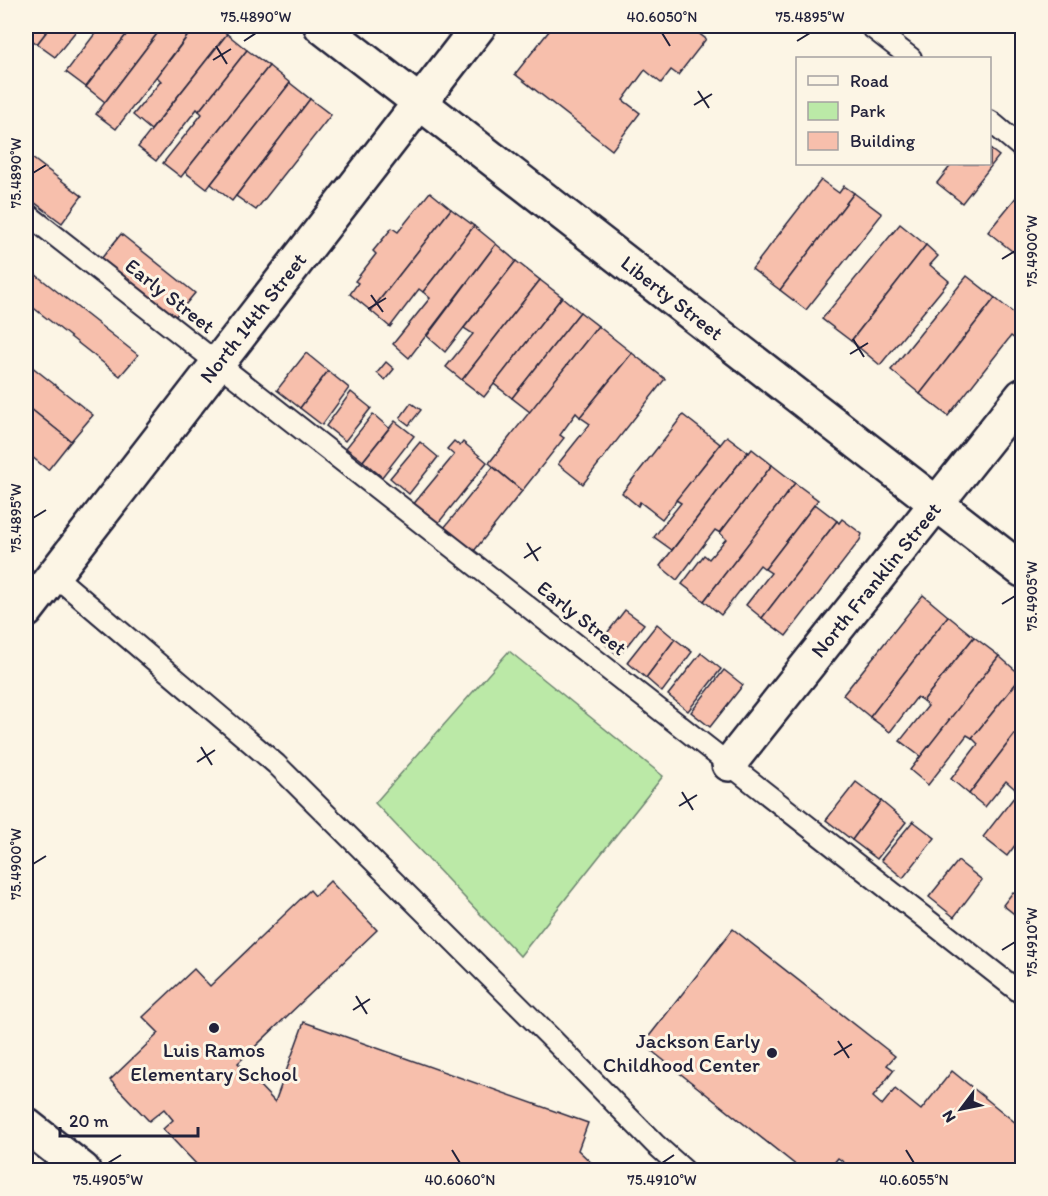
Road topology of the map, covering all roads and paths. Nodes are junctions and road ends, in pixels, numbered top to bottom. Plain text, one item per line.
1 (321, 26) edge
2 (479, 26) edge
3 (870, 26) edge
4 (910, 57) edge
5 (419, 103) junction
6 (991, 122) edge
7 (1023, 148) edge
8 (26, 213) edge
9 (218, 364) junction
10 (1023, 396) edge
11 (937, 504) junction
12 (1023, 570) edge
13 (54, 575) junction
14 (26, 611) edge
15 (729, 764) junction
16 (1023, 994) edge
17 (26, 1125) edge
18 (83, 1170) edge
19 (684, 1170) edge

1 - 5 street, Liberty Street
2 - 5 street, North 14th Street
3 - 4 lane
5 - 9 street, North 14th Street
5 - 11 street, Liberty Street
6 - 7 lane
8 - 9 lane, Early Street
9 - 13 street, North 14th Street
9 - 15 lane, Early Street
10 - 11 street, North Franklin Street
11 - 12 street, Liberty Street
11 - 15 street, North Franklin Street
13 - 14 street, North 14th Street
13 - 19 lane
15 - 16 lane, Early Street
17 - 18 street

